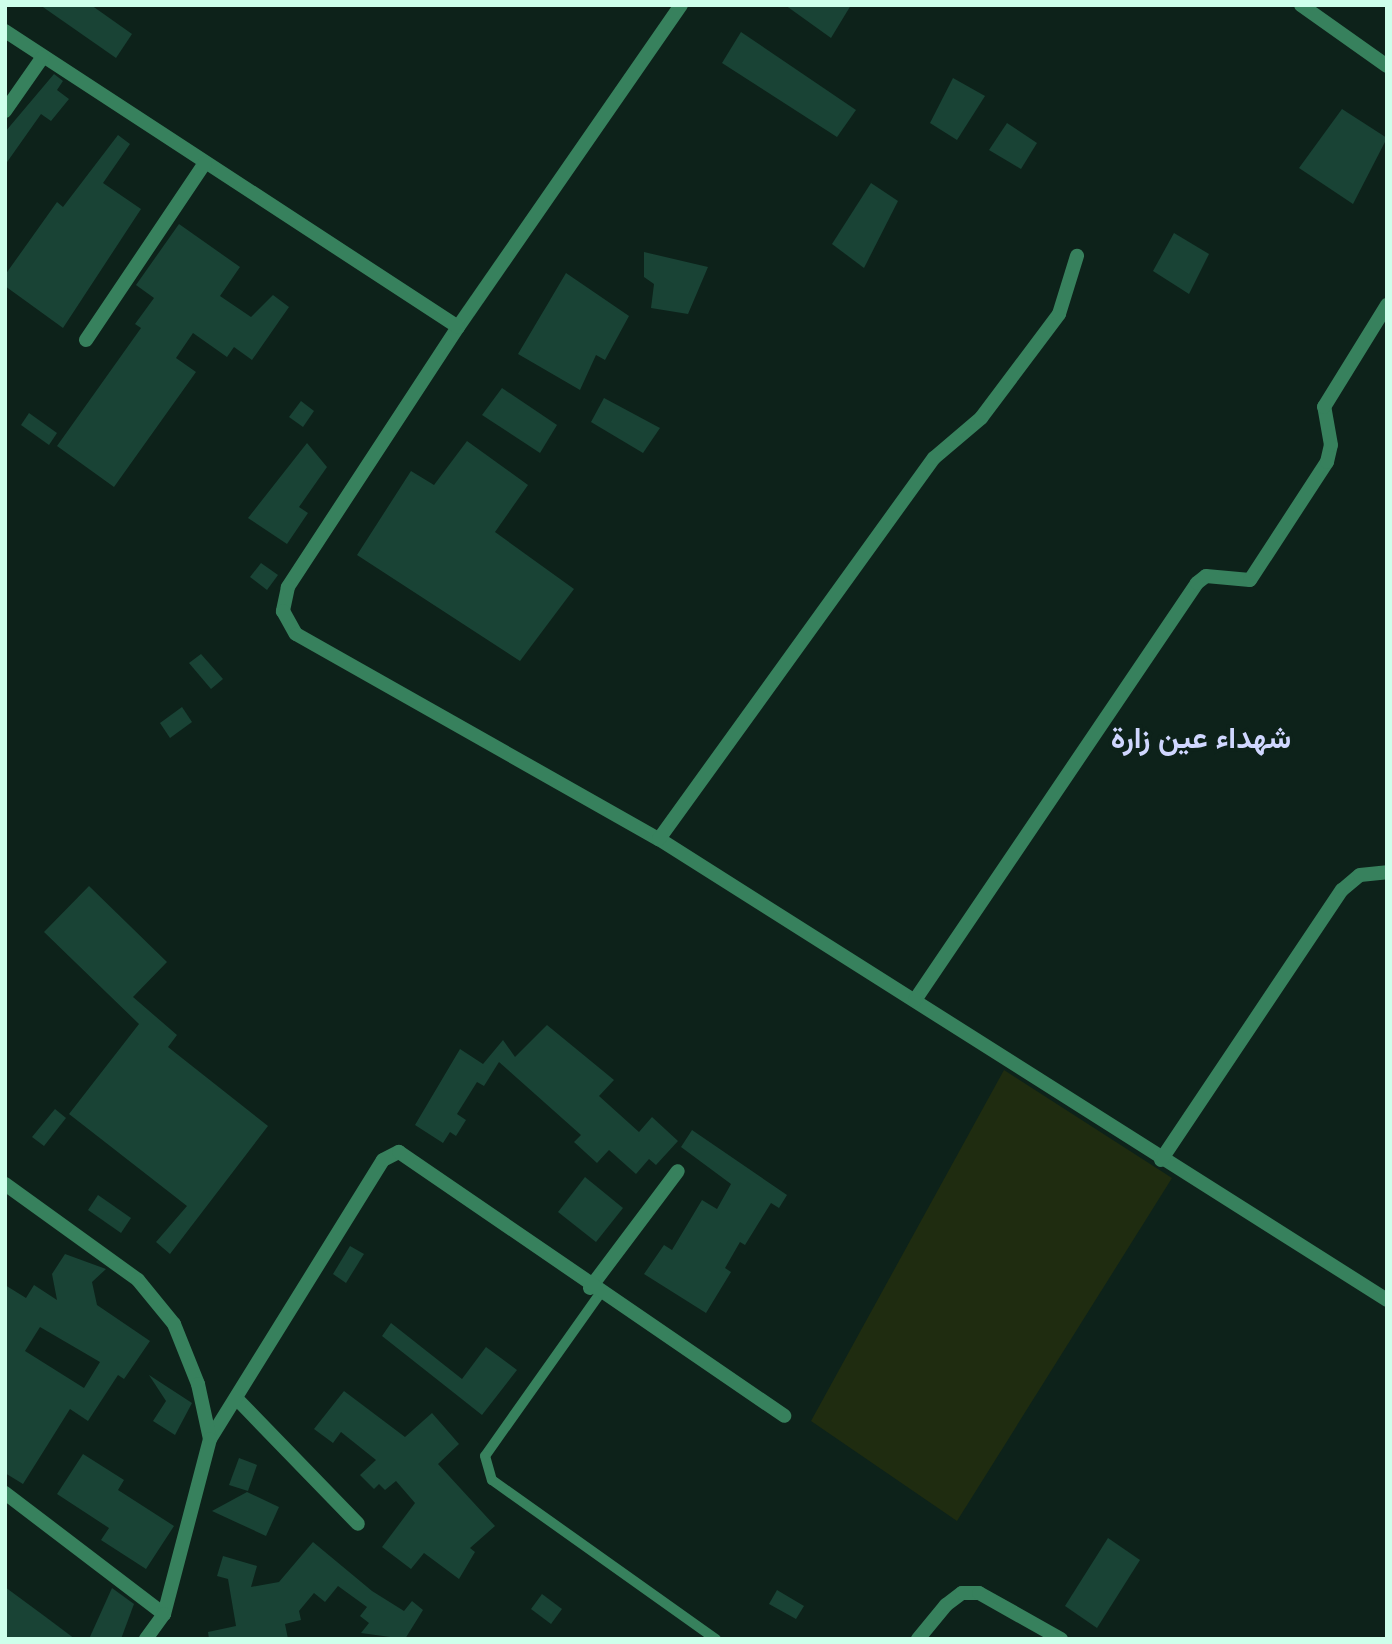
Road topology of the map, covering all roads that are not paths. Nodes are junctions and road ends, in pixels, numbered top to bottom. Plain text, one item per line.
1 (1301, 5) edge
2 (679, 6) edge
3 (5, 31) edge
4 (42, 58) junction
5 (1387, 66) edge
6 (5, 111) edge
7 (205, 163) junction
8 (1077, 256) dead end
9 (1387, 305) edge
10 (458, 327) junction
11 (86, 340) dead end
12 (659, 839) junction
13 (1387, 872) edge
14 (915, 1000) junction
15 (1161, 1160) junction
16 (678, 1171) dead end
17 (5, 1184) edge
18 (594, 1292) junction
19 (1387, 1300) edge
20 (236, 1398) junction
21 (783, 1416) dead end
22 (210, 1439) junction
23 (5, 1493) edge
24 (358, 1524) dead end
25 (164, 1614) junction
26 (145, 1639) edge
27 (716, 1639) edge
28 (918, 1639) edge
29 (1060, 1639) edge

1 - 5 street
2 - 10 street
3 - 4 street
4 - 6 street
4 - 7 street
7 - 10 street
7 - 11 street
8 - 12 street
9 - 14 street
10 - 12 street
12 - 14 street
13 - 15 street
14 - 15 street
15 - 19 street
16 - 18 street
17 - 22 street
18 - 20 street
18 - 21 street
18 - 27 lane
20 - 22 street
20 - 24 street
22 - 25 street
23 - 25 street
25 - 26 street
28 - 29 street

